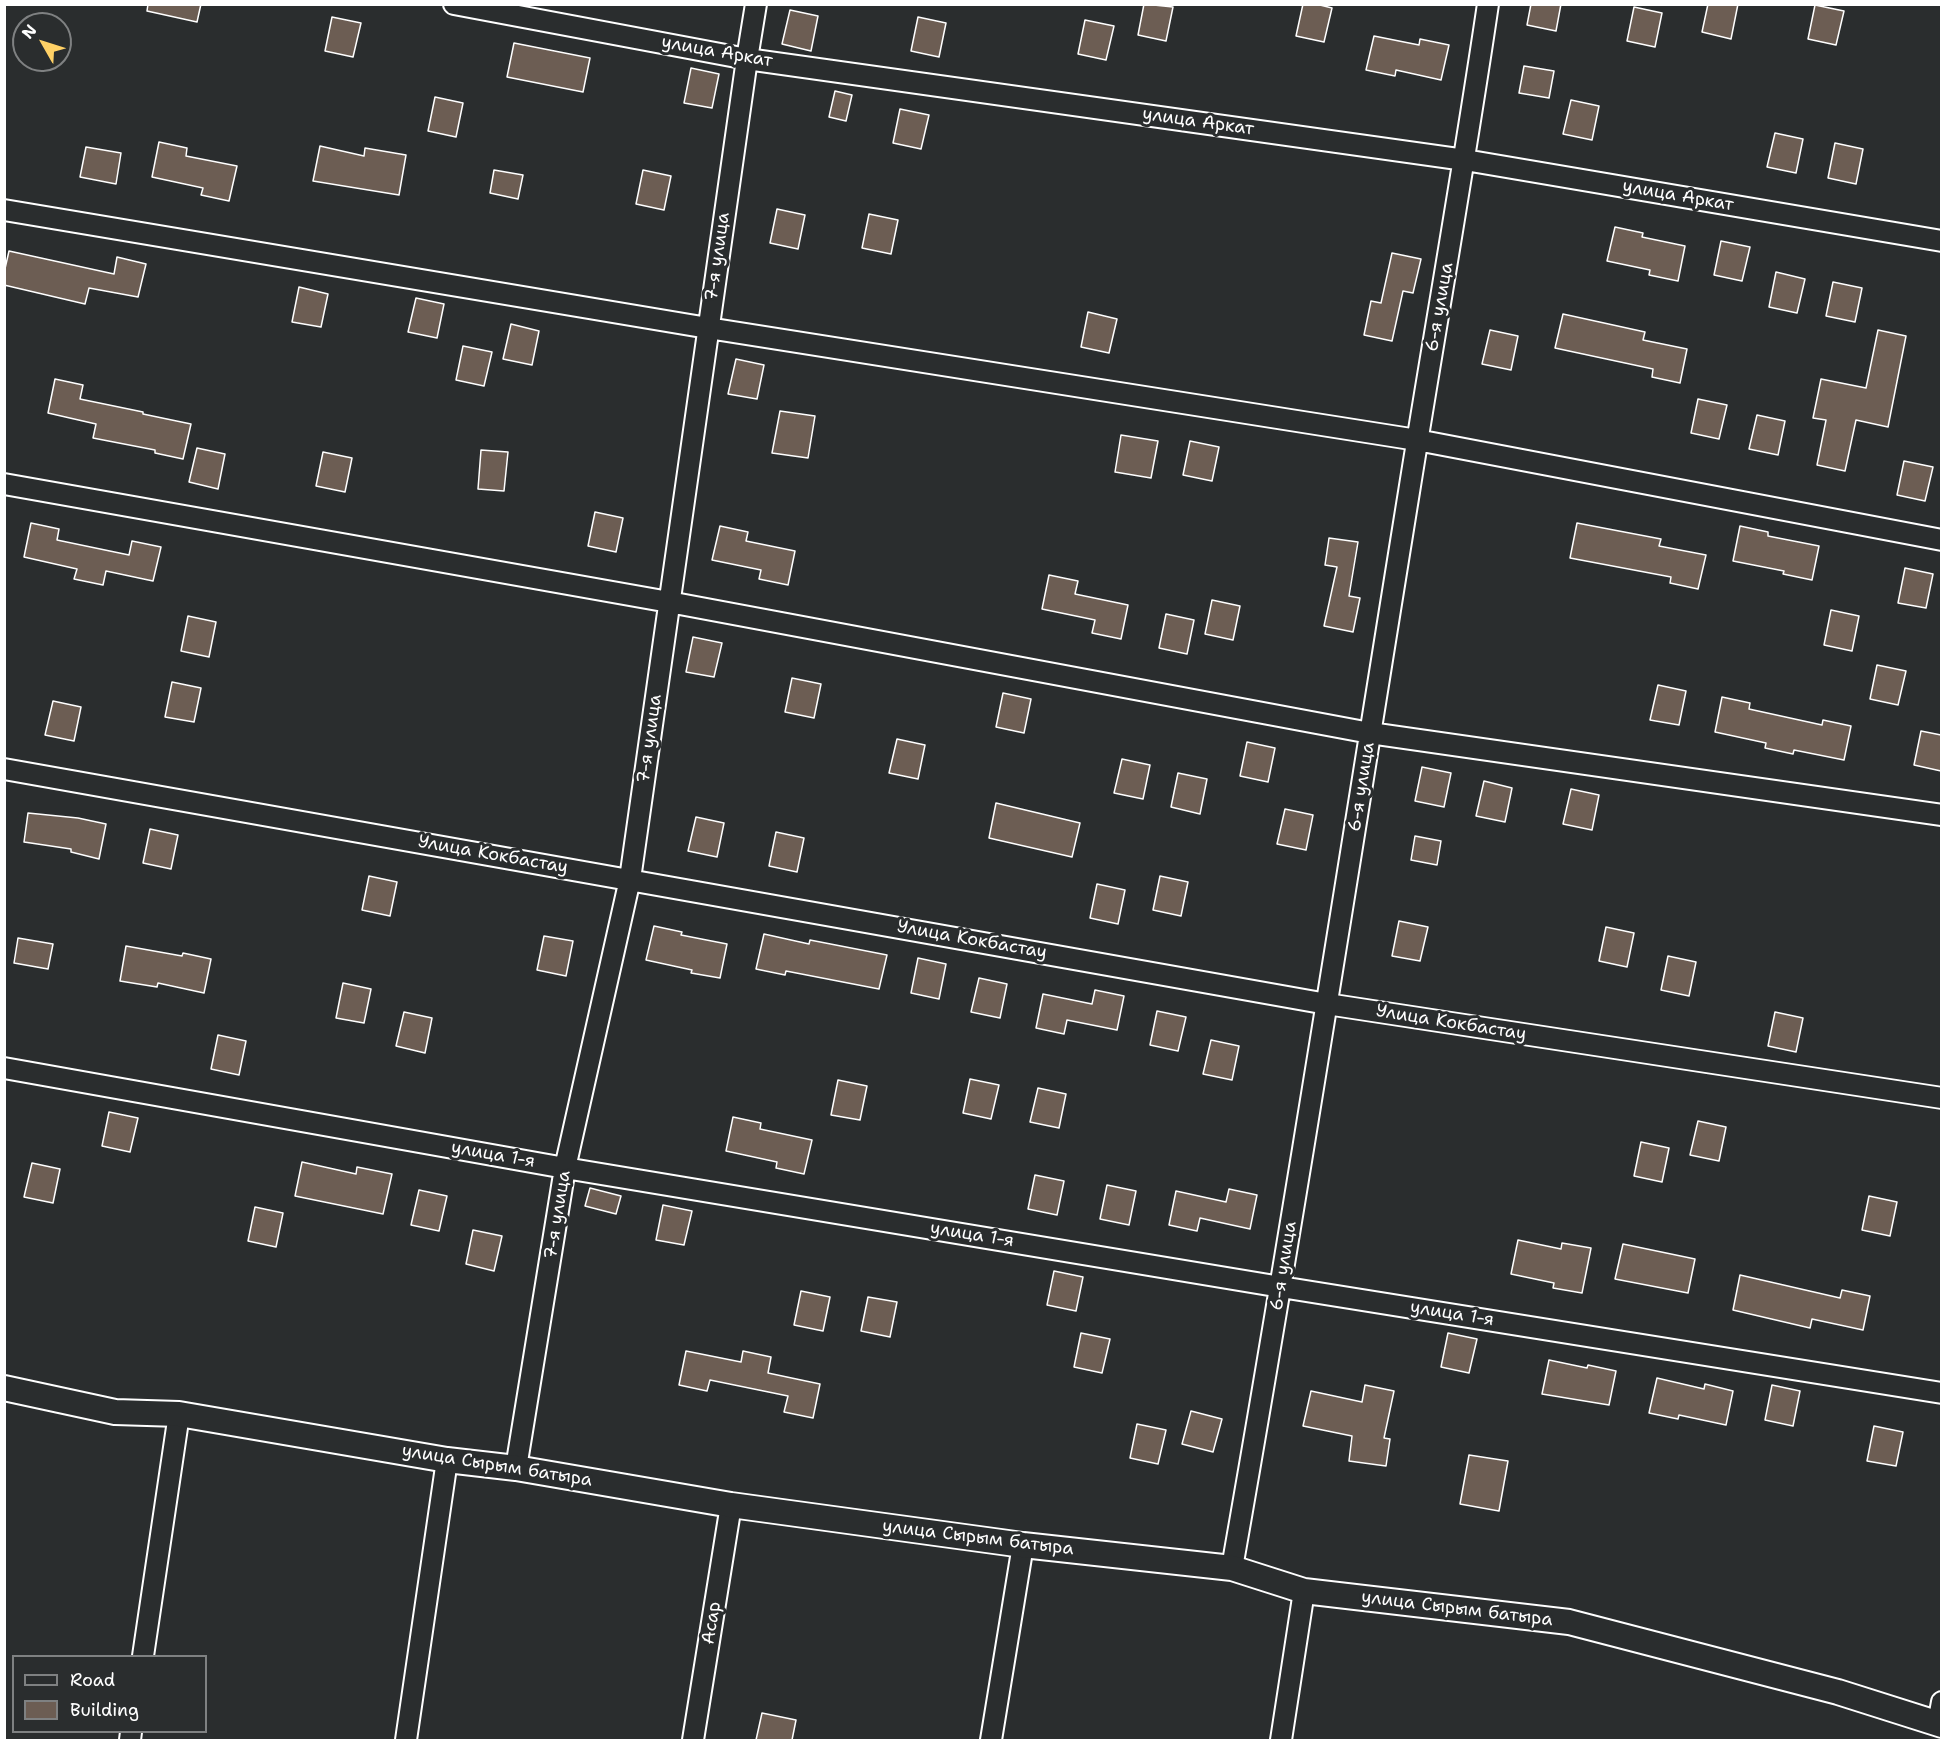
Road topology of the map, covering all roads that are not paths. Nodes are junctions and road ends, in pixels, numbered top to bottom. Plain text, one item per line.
1 (454, 4) edge
2 (756, 4) edge
3 (1488, 4) edge
4 (747, 58) junction
5 (1465, 160) junction
6 (4, 210) edge
7 (1941, 241) edge
8 (708, 328) junction
9 (1417, 440) junction
10 (4, 483) edge
11 (1941, 540) edge
12 (669, 602) junction
13 (1370, 733) junction
14 (4, 770) edge
15 (1941, 815) edge
16 (630, 879) junction
17 (1327, 1004) junction
18 (4, 1068) edge
19 (1941, 1098) edge
20 (565, 1167) junction
21 (1281, 1287) junction
22 (4, 1388) edge
23 (1941, 1393) edge
24 (179, 1414) junction
25 (447, 1460) junction
26 (516, 1468) junction
27 (731, 1504) junction
28 (1023, 1545) junction
29 (1232, 1568) junction
30 (1304, 1591) junction
31 (142, 1655) edge
32 (1940, 1717) edge
33 (405, 1740) edge
34 (693, 1740) edge
35 (991, 1740) edge
36 (1281, 1740) edge

1 - 4 street, улица Аркат
2 - 4 street, 7-я улица
3 - 5 street, 6-я улица
4 - 5 street, улица Аркат
4 - 8 street, 7-я улица
5 - 7 street, улица Аркат
5 - 9 street, 6-я улица
6 - 8 street
8 - 9 street
8 - 12 street, 7-я улица
9 - 11 street
9 - 13 street, 6-я улица
10 - 12 street
12 - 13 street
12 - 16 street, 7-я улица
13 - 15 street
13 - 17 street, 6-я улица
14 - 16 street, Улица Кокбастау
16 - 17 street, Улица Кокбастау
16 - 20 street, 7-я улица
17 - 19 street, Улица Кокбастау
17 - 21 street, 6-я улица
18 - 20 street, улица 1-я
20 - 21 street, улица 1-я
20 - 26 street, 7-я улица
21 - 23 street, улица 1-я
21 - 29 street, 6-я улица
22 - 24 street, улица Сырым батыра
24 - 25 street, улица Сырым батыра
24 - 31 street
25 - 26 street, улица Сырым батыра
25 - 33 street
26 - 27 street, улица Сырым батыра
27 - 28 street, улица Сырым батыра
27 - 34 street, Асар
28 - 29 street, улица Сырым батыра
28 - 35 street
29 - 30 street, улица Сырым батыра
30 - 32 street, улица Сырым батыра
30 - 36 street

